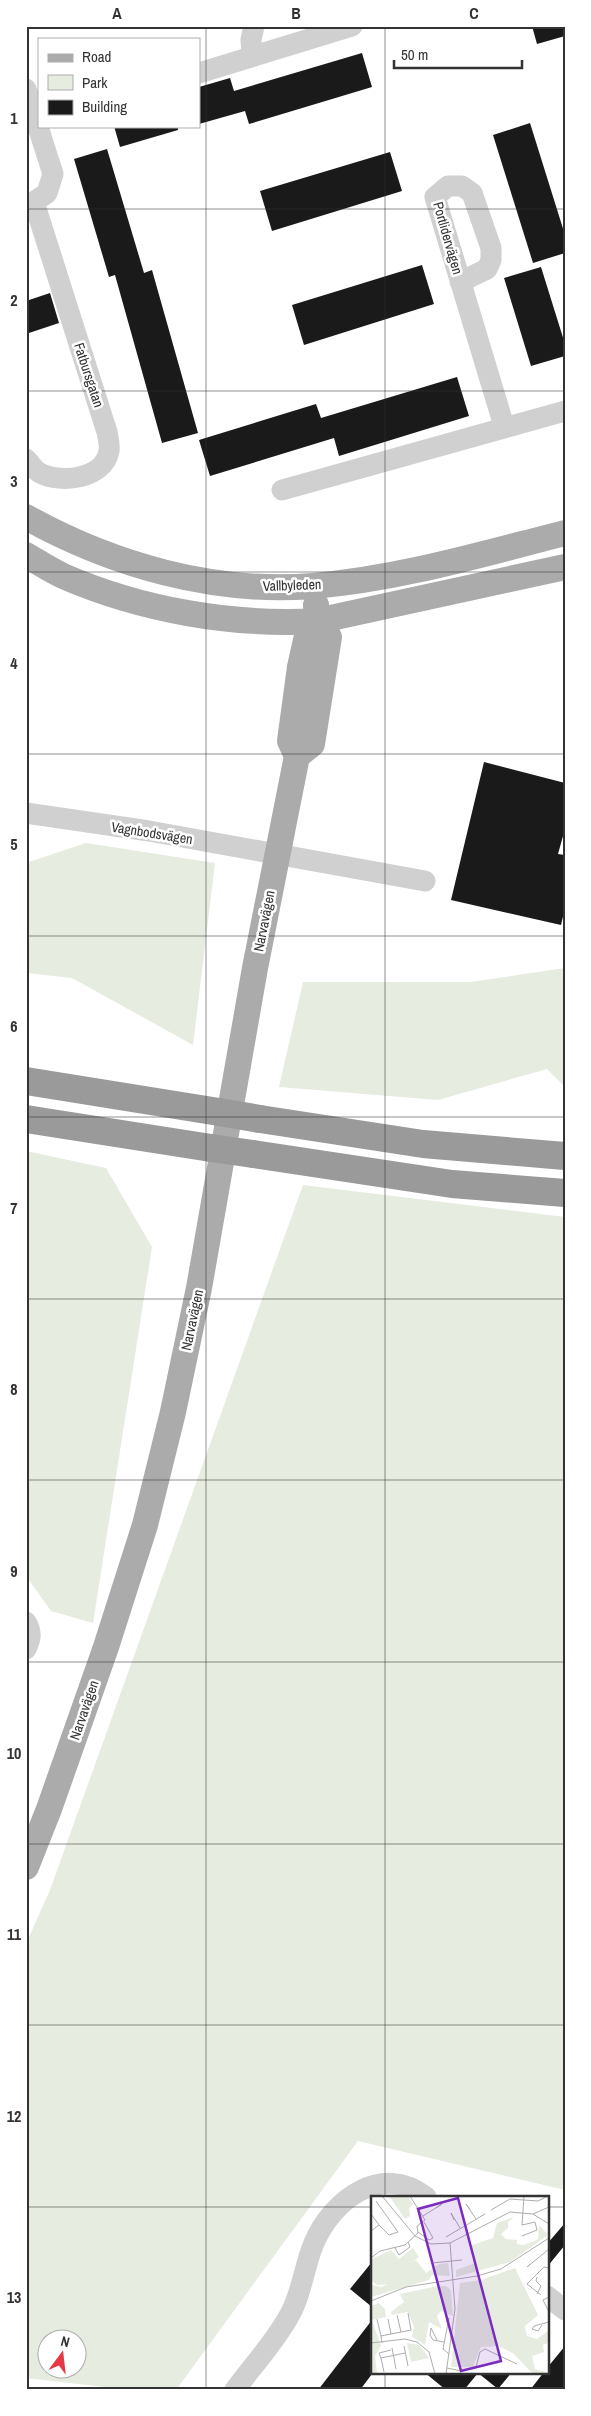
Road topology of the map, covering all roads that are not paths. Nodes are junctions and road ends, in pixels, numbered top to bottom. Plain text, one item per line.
1 (254, 26) edge
2 (352, 26) edge
3 (248, 57) junction
4 (200, 73) edge
5 (26, 89) edge
6 (38, 121) edge
7 (40, 128) edge
8 (30, 203) edge
9 (460, 282) dead end
10 (565, 411) edge
11 (504, 426) junction
12 (26, 459) edge
13 (282, 490) dead end
14 (26, 517) edge
15 (565, 533) edge
16 (26, 555) edge
17 (565, 568) edge
18 (313, 586) junction
19 (263, 620) junction
20 (317, 621) junction
21 (300, 667) junction
22 (296, 756) junction
23 (26, 813) edge
24 (278, 854) junction
25 (425, 881) dead end
26 (26, 1081) edge
27 (26, 1119) edge
28 (565, 1156) edge
29 (565, 1193) edge
30 (26, 1622) edge
31 (26, 1649) edge
32 (26, 1867) edge
33 (424, 2196) edge
34 (548, 2297) edge
35 (565, 2310) edge
36 (235, 2390) edge

1 - 3 street
2 - 3 street
3 - 4 street
5 - 6 street, Fatbursgatan
7 - 8 street, Fatbursgatan
8 - 12 street, Fatbursgatan
9 - 11 street, Portlidervägen
10 - 11 street
11 - 13 street
14 - 18 main road, Vallbyleden
15 - 18 main road, Vallbyleden
16 - 19 main road
17 - 20 main road
18 - 20 main road
19 - 20 main road
19 - 21 main road
20 - 21 main road, Narvavägen
20 - 22 main road
21 - 22 main road, Narvavägen
22 - 24 main road, Narvavägen
23 - 24 street, Vagnbodsvägen
24 - 25 street, Vagnbodsvägen
24 - 32 main road, Narvavägen
26 - 28 highway, bridge
27 - 29 highway, bridge
30 - 31 street
33 - 36 street
34 - 35 street

